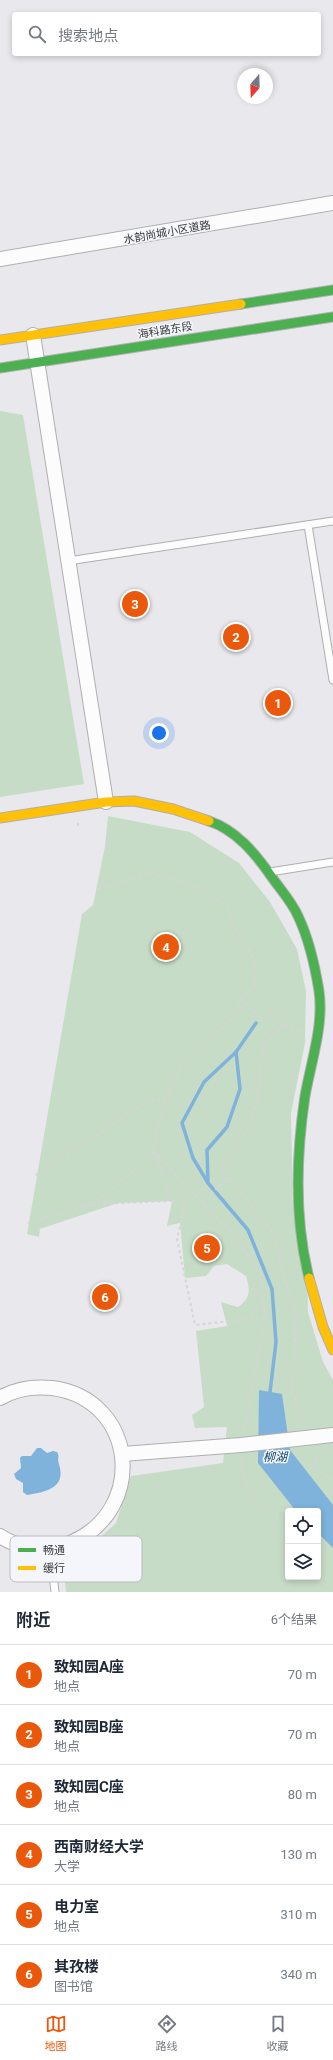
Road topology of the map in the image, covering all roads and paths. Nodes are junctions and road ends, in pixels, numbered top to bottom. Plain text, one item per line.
1 (333, 203) edge
2 (0, 259) edge
3 (333, 290) edge
4 (333, 316) edge
5 (34, 335) junction
6 (0, 340) edge
7 (38, 362) junction
8 (0, 368) edge
9 (333, 521) edge
10 (308, 525) junction
11 (68, 561) junction
12 (331, 658) edge
13 (333, 680) edge
14 (106, 802) junction
15 (0, 818) edge
16 (333, 862) edge
17 (269, 872) junction
18 (99, 889) dead end
19 (241, 1000) junction
20 (284, 1025) junction
21 (316, 1038) junction
22 (165, 1100) junction
23 (155, 1154) junction
24 (36, 1175) dead end
25 (228, 1178) junction
26 (172, 1201) junction
27 (202, 1202) junction
28 (93, 1204) junction
29 (28, 1223) dead end
30 (265, 1317) junction
31 (333, 1350) edge
32 (0, 1398) edge
33 (333, 1435) edge
34 (312, 1438) junction
35 (241, 1445) junction
36 (122, 1454) junction
37 (333, 1481) edge
38 (285, 1524) edge
39 (0, 1536) edge
40 (85, 1536) edge
41 (10, 1541) edge
42 (321, 1553) edge
43 (323, 1555) dead end
44 (55, 1582) edge
45 (56, 1592) edge

1 - 2 street, 水韵尚城小区道路
3 - 5 street, 海科路东段
4 - 7 street, 海科路东段
5 - 6 street, 海科路东段
5 - 7 street
7 - 8 street, 海科路东段
7 - 11 street
9 - 10 lane
10 - 11 lane
10 - 12 lane
11 - 14 street
12 - 13 lane
14 - 15 street
14 - 17 street
16 - 17 lane
17 - 21 street
18 - 19 path
19 - 20 path
19 - 22 path
20 - 21 path
20 - 25 path
21 - 31 street
22 - 23 path
22 - 24 path
23 - 26 path
23 - 27 path
23 - 28 path
25 - 27 path
25 - 34 path
26 - 28 path
26 - 30 path
27 - 30 path
28 - 29 path
30 - 35 path
32 - 36 street
33 - 34 street
34 - 35 street
34 - 37 path
35 - 36 street
35 - 38 path
36 - 40 street
39 - 41 street
42 - 43 path
44 - 45 lane

